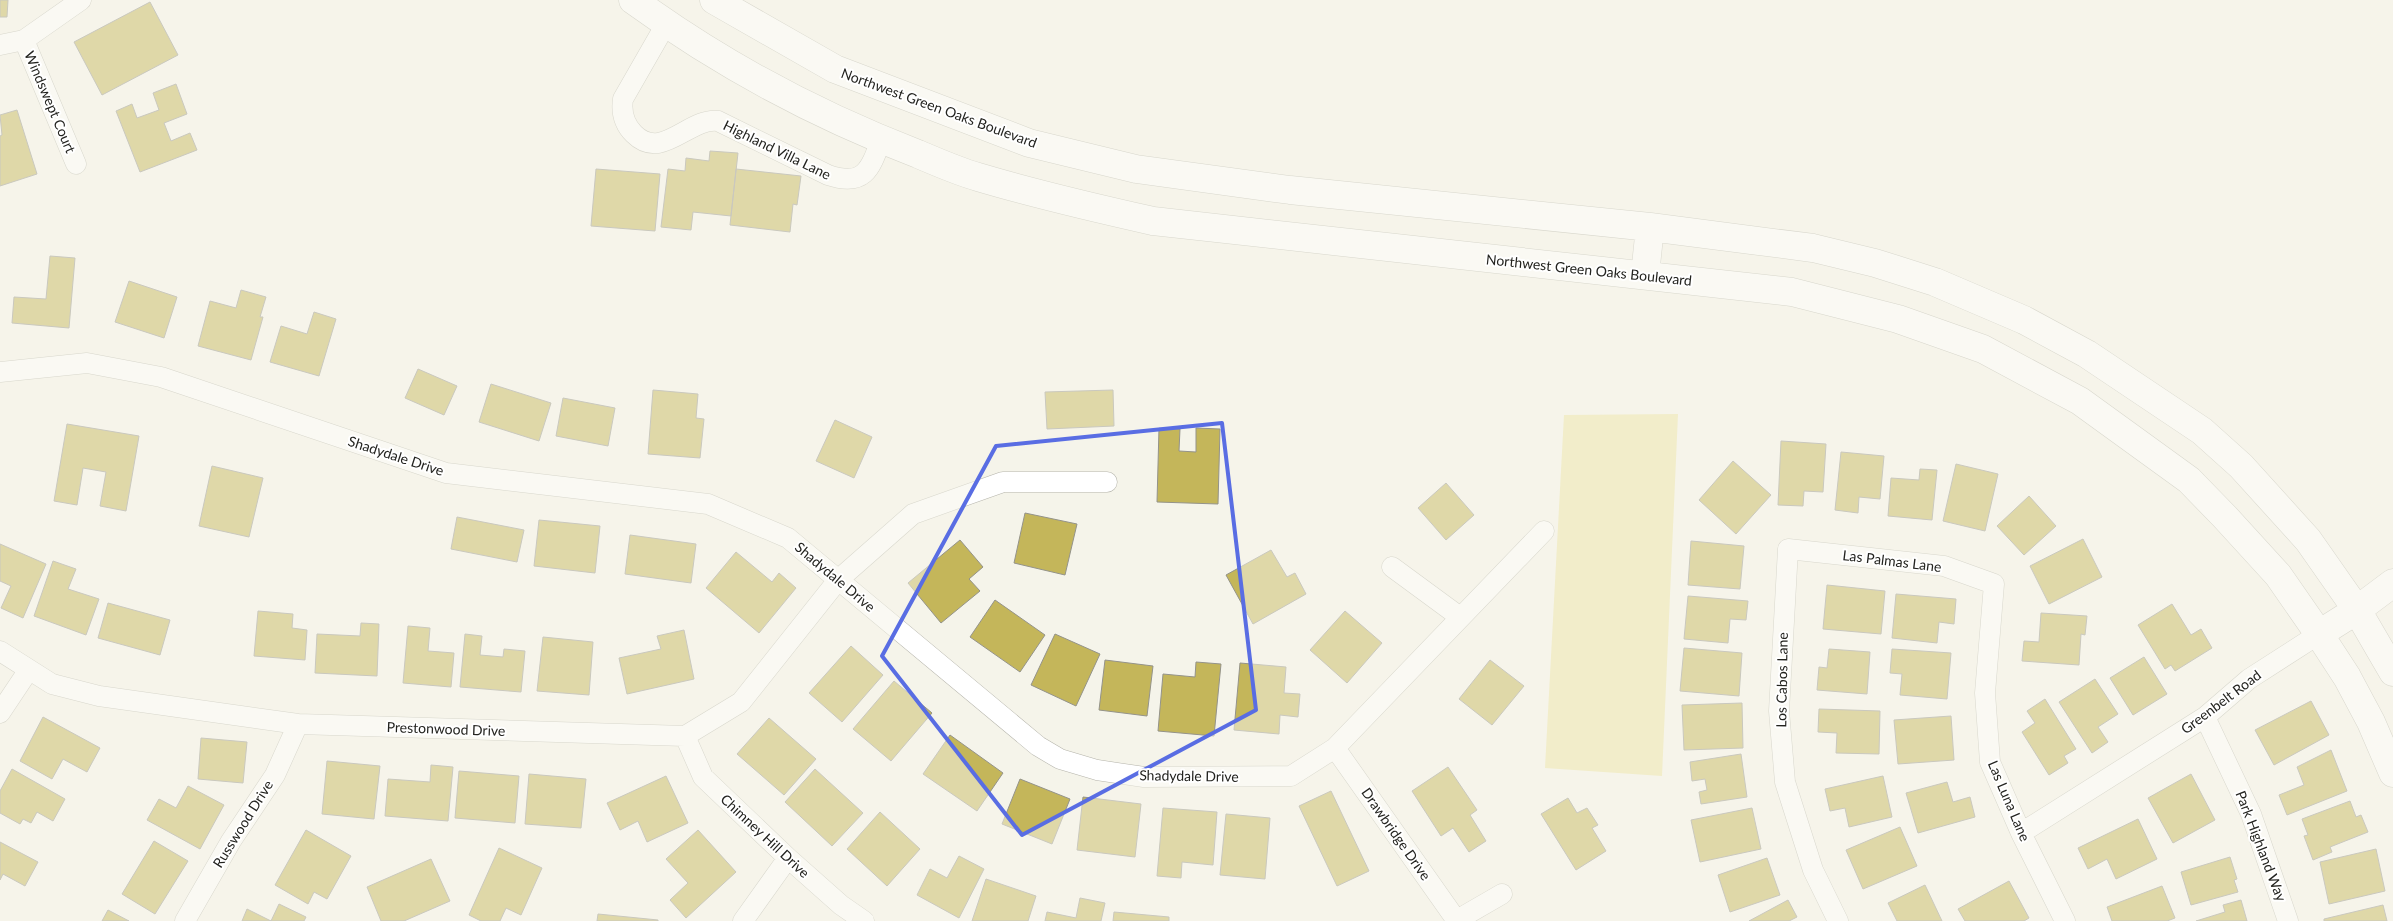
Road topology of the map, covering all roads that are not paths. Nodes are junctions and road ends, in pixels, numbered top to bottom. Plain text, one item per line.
1 (81, 0) edge
2 (633, 0) edge
3 (714, 0) edge
4 (666, 24) junction
5 (24, 40) junction
6 (0, 45) edge
7 (881, 140) junction
8 (76, 164) dead end
9 (1650, 226) junction
10 (1645, 275) junction
11 (0, 372) edge
12 (1107, 482) dead end
13 (1544, 531) dead end
14 (1788, 549) joint
15 (1392, 567) dead end
16 (838, 580) junction
17 (2393, 583) edge
18 (1994, 584) joint
19 (2357, 610) junction
20 (1460, 617) junction
21 (2319, 634) junction
22 (0, 652) edge
23 (28, 671) junction
24 (2393, 672) edge
25 (0, 713) edge
26 (2205, 717) junction
27 (298, 724) junction
28 (685, 736) junction
29 (1335, 748) junction
30 (2393, 773) edge
31 (2021, 833) junction
32 (788, 858) junction
33 (1502, 894) dead end
34 (1457, 920) edge
35 (185, 921) edge
36 (743, 921) edge
37 (864, 921) edge
38 (1838, 921) edge
39 (2065, 921) edge
40 (2288, 921) edge

1 - 5 street
2 - 4 main road, Northwest Green Oaks Boulevard
3 - 9 main road, Northwest Green Oaks Boulevard
4 - 7 main road, Northwest Green Oaks Boulevard
4 - 7 street, Highland Villa Lane
5 - 6 street
5 - 8 street, Windswept Court
7 - 10 main road, Northwest Green Oaks Boulevard
9 - 10 main road
9 - 19 main road, Northwest Green Oaks Boulevard
10 - 21 main road, Northwest Green Oaks Boulevard
11 - 16 street, Shadydale Drive
12 - 16 street
13 - 20 street, Shadydale Drive
14 - 18 street, Las Palmas Lane
14 - 38 street, Los Cabos Lane
15 - 20 street
16 - 28 street
16 - 29 street, Shadydale Drive
17 - 19 main road, Greenbelt Road
18 - 31 street, Las Luna Lane
19 - 21 main road, Greenbelt Road
19 - 24 main road, Northwest Green Oaks Boulevard
20 - 29 street, Shadydale Drive
21 - 26 street, Greenbelt Road
21 - 30 main road, Northwest Green Oaks Boulevard
22 - 23 street, Prestonwood Drive
23 - 25 street
23 - 27 street, Prestonwood Drive
26 - 31 street, Greenbelt Road
26 - 40 street, Park Highland Way
27 - 28 street, Prestonwood Drive
27 - 35 street, Russwood Drive
28 - 32 street, Chimney Hill Drive
29 - 34 street, Drawbridge Drive
31 - 39 street, Las Luna Lane
32 - 36 street
32 - 37 street, Chimney Hill Drive
33 - 34 street, Drawbridge Drive

